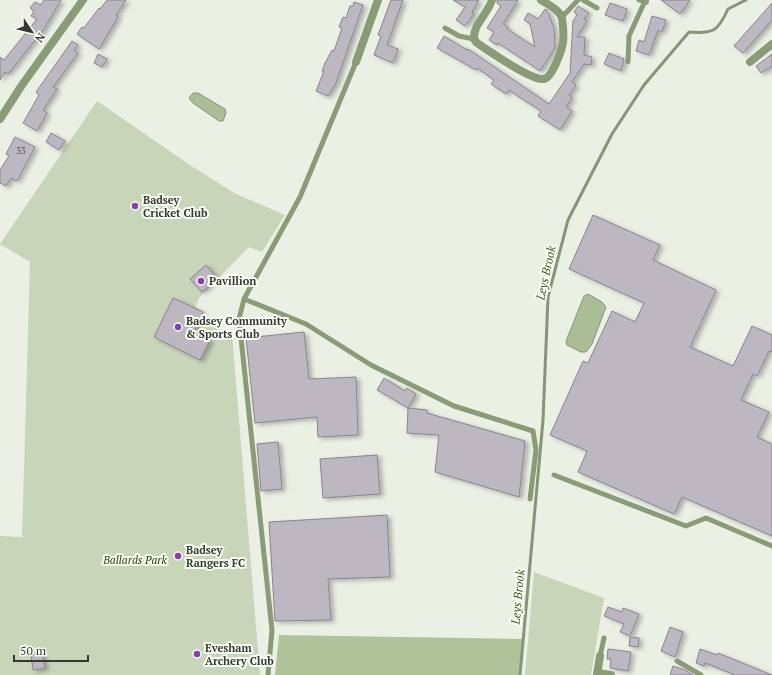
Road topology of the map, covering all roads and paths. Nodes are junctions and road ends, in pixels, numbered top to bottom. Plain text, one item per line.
1 (83, 0) edge
2 (378, 0) edge
3 (492, 0) edge
4 (541, 0) edge
5 (578, 0) edge
6 (583, 0) edge
7 (643, 0) edge
8 (597, 8) dead end
9 (562, 17) junction
10 (445, 28) dead end
11 (474, 39) junction
12 (772, 44) edge
13 (356, 62) joint
14 (628, 62) dead end
15 (750, 62) dead end
16 (0, 119) edge
17 (244, 300) junction
18 (554, 475) dead end
19 (530, 499) dead end
20 (772, 546) edge
21 (604, 638) dead end
22 (600, 656) joint
23 (678, 661) dead end
24 (597, 674) edge
25 (268, 675) edge
26 (611, 675) edge
27 (701, 675) edge

1 - 16 street
2 - 13 street
3 - 11 street
4 - 9 street
5 - 9 lane
6 - 8 lane
7 - 14 lane
9 - 11 street
10 - 11 lane
12 - 15 street
13 - 17 lane
17 - 19 lane
17 - 25 lane
18 - 20 lane
21 - 22 lane
22 - 24 street
23 - 27 lane
24 - 26 street

